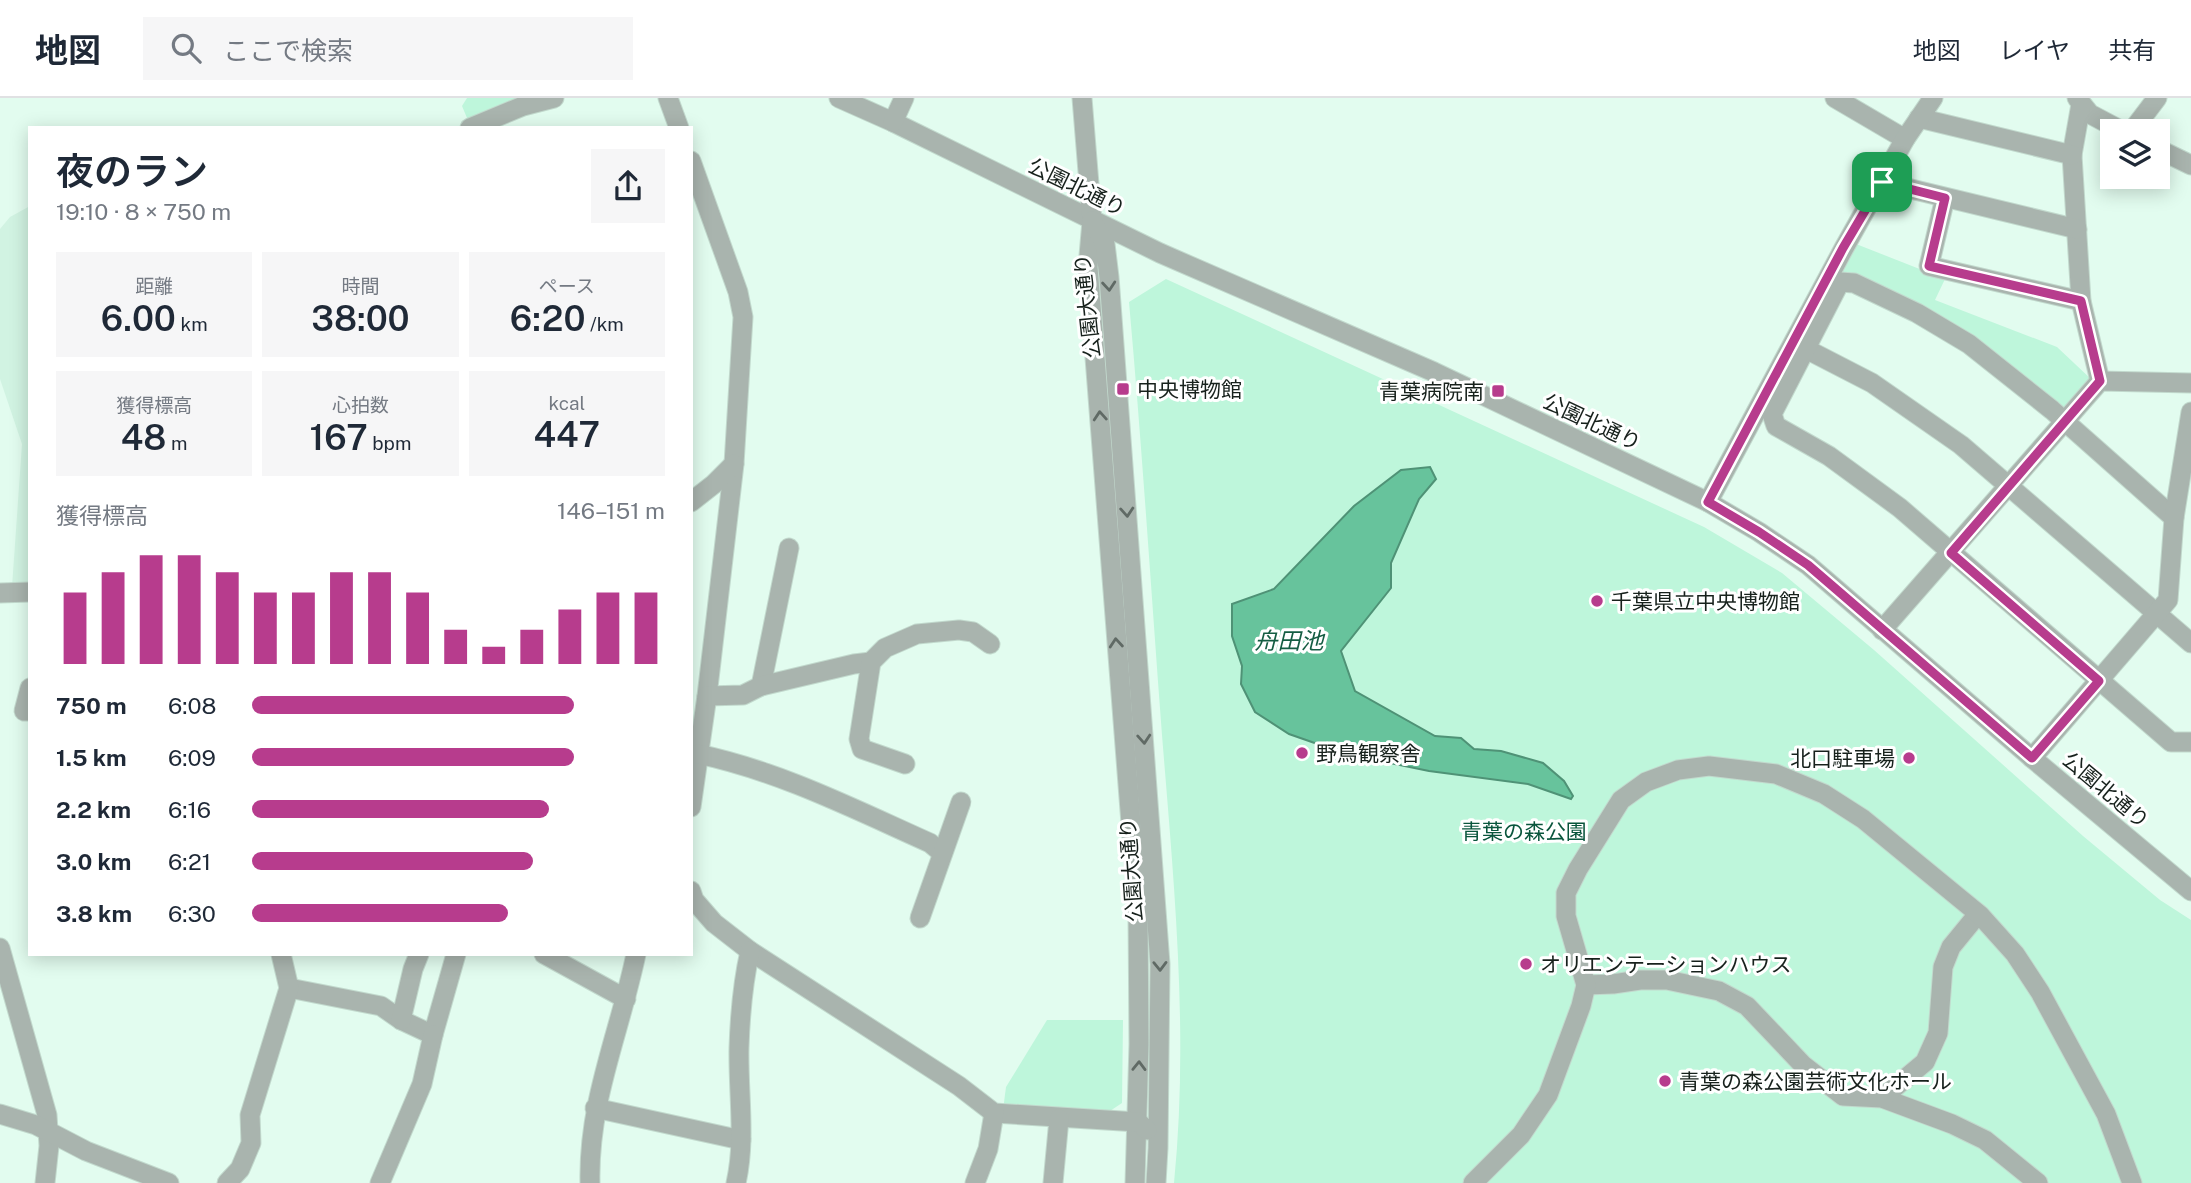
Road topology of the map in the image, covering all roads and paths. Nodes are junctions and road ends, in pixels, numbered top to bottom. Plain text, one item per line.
1 (554, 98) edge
2 (668, 98) edge
3 (839, 98) edge
4 (904, 98) edge
5 (1082, 98) edge
6 (1835, 98) edge
7 (1933, 98) edge
8 (2157, 98) edge
9 (2079, 101) edge
10 (1919, 118) junction
11 (2100, 119) edge
12 (2142, 119) edge
13 (894, 122) junction
14 (475, 126) edge
15 (678, 126) edge
16 (1905, 139) junction
17 (2072, 155) junction
18 (2170, 155) edge
19 (2191, 165) edge
20 (693, 168) edge
21 (1882, 182) junction
22 (1945, 198) junction
23 (1092, 221) junction
24 (2077, 229) junction
25 (2081, 301) junction
26 (1806, 349) junction
27 (2100, 381) junction
28 (2191, 383) edge
29 (2191, 412) edge
30 (2063, 421) junction
31 (734, 464) junction
32 (2010, 484) junction
33 (693, 500) edge
34 (1708, 502) junction
35 (2174, 518) junction
36 (789, 548) dead end
37 (1951, 553) junction
38 (28, 592) edge
39 (0, 593) edge
40 (2157, 613) junction
41 (1882, 630) junction
42 (2191, 643) edge
43 (990, 644) dead end
44 (871, 662) junction
45 (2099, 681) junction
46 (761, 685) junction
47 (28, 696) edge
48 (707, 696) junction
49 (28, 711) edge
50 (2191, 742) edge
51 (698, 754) junction
52 (2032, 758) junction
53 (905, 764) dead end
54 (693, 792) edge
55 (961, 802) dead end
56 (942, 853) junction
57 (2191, 891) edge
58 (693, 897) edge
59 (1978, 914) junction
60 (920, 918) dead end
61 (0, 948) edge
62 (750, 951) junction
63 (281, 956) edge
64 (418, 956) edge
65 (455, 956) edge
66 (548, 956) edge
67 (636, 956) edge
68 (1586, 985) junction
69 (289, 988) junction
70 (626, 999) junction
71 (401, 1020) junction
72 (433, 1035) junction
73 (1158, 1098) junction
74 (1882, 1098) junction
75 (595, 1108) junction
76 (994, 1113) junction
77 (0, 1114) edge
78 (1059, 1119) junction
79 (1138, 1122) junction
80 (50, 1131) junction
81 (741, 1140) junction
82 (1158, 1140) junction
83 (45, 1183) edge
84 (169, 1183) edge
85 (227, 1183) edge
86 (380, 1183) edge
87 (590, 1183) edge
88 (736, 1183) edge
89 (975, 1183) edge
90 (1053, 1183) edge
91 (1135, 1183) edge
92 (1156, 1183) edge
93 (1473, 1183) edge
94 (2038, 1183) edge
95 (2132, 1183) edge

1 - 14 street
2 - 15 street
3 - 13 street, 公園北通り
4 - 13 street
5 - 23 street
6 - 16 street
7 - 10 street
8 - 12 street
9 - 11 street
9 - 17 street
10 - 16 street
10 - 17 street
13 - 23 street, 公園北通り
16 - 21 street
17 - 24 street
18 - 19 street
20 - 31 street
21 - 22 street
21 - 34 street
22 - 24 street
22 - 25 street
23 - 34 street, 公園北通り
23 -> 73 street, 公園大通り
79 -> 23 street, 公園大通り
24 - 25 street
25 - 27 street
26 - 30 street
26 - 32 street
26 - 37 street
27 - 28 street
27 - 30 street
29 - 35 street
30 - 32 street
30 - 35 street
31 - 33 street
31 - 48 street
32 - 37 street
32 - 40 street
34 - 41 street, 公園北通り
35 - 40 street
36 - 46 street
37 - 41 street
37 - 45 street
38 - 39 street
40 - 42 street
40 - 45 street
41 - 52 street, 公園北通り
43 - 44 street
44 - 46 street
44 - 53 street
45 - 50 street
45 - 52 street
46 - 48 street
47 - 49 street
48 - 51 street
51 - 54 street
51 - 56 street
52 - 57 street, 公園北通り
55 - 56 street
56 - 60 street
58 - 62 street
59 - 68 street
59 - 74 street
59 - 95 street
61 - 80 street
62 - 76 street
62 - 81 street
63 - 69 street
64 - 71 street
65 - 72 street
66 - 70 street
67 - 70 street
68 - 74 street
68 - 93 street
69 - 71 street
69 - 85 street
70 - 75 street
71 - 72 street
72 - 86 street
73 - 79 street
73 - 82 street, 公園大通り
74 - 94 street
75 - 81 street
75 - 87 street
76 - 78 street
76 - 89 street
77 - 80 street
78 - 79 street
78 - 90 street
79 - 82 street
79 - 91 street, 公園大通り
80 - 83 street
80 - 84 street
81 - 88 street
82 - 92 street, 公園大通り

